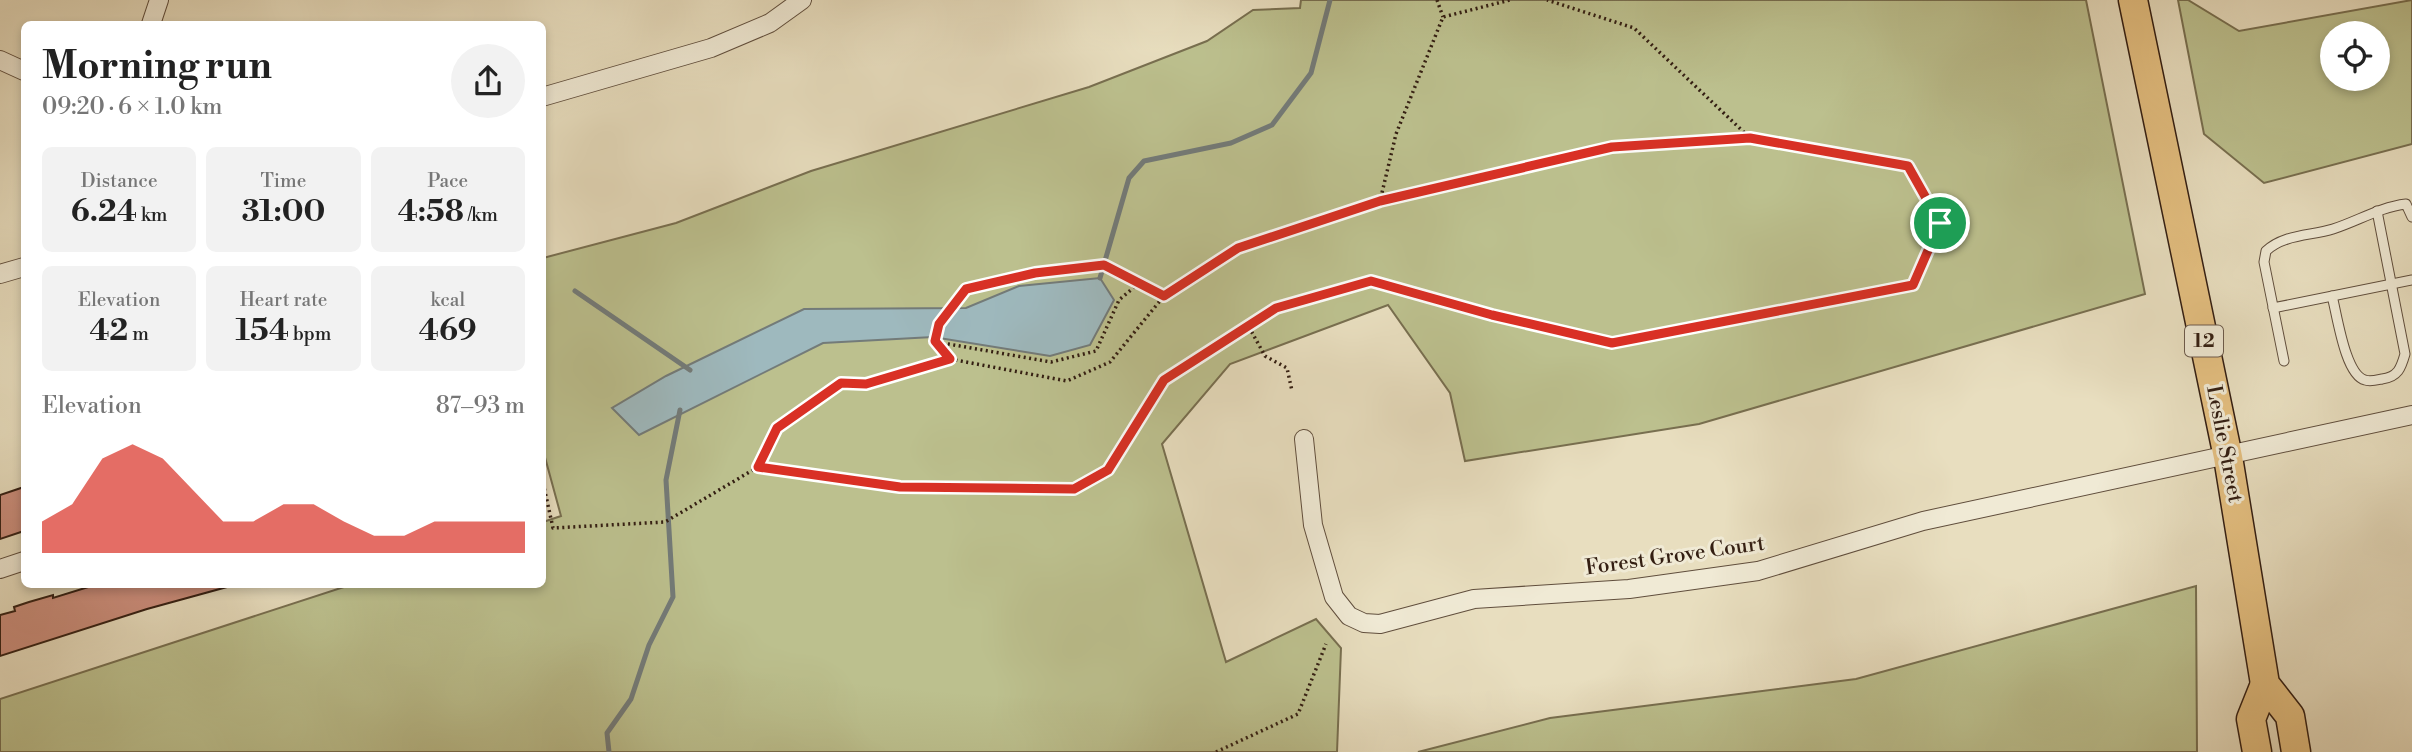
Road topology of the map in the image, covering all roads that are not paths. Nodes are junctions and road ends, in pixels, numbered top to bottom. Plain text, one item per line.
1 (159, 0) edge
2 (802, 0) edge
3 (2133, 0) edge
4 (152, 21) edge
5 (0, 60) edge
6 (21, 70) edge
7 (546, 96) edge
8 (2377, 211) junction
9 (2412, 217) edge
10 (21, 268) edge
11 (0, 274) edge
12 (2412, 280) edge
13 (2390, 284) junction
14 (2332, 296) junction
15 (2273, 308) junction
16 (2284, 361) dead end
17 (2412, 415) edge
18 (1304, 439) dead end
19 (2228, 457) junction
20 (21, 562) edge
21 (0, 569) edge
22 (2265, 684) junction
23 (2257, 752) edge
24 (2296, 752) edge

1 - 4 street
2 - 7 street
3 - 19 main road, Leslie Street / 12
5 - 6 street
8 - 9 lane
8 - 13 lane
8 - 15 lane
10 - 11 street
12 - 13 lane
13 - 14 lane
13 - 14 lane
14 - 15 lane
15 - 16 lane
17 - 19 street, Forest Grove Court
18 - 19 street, Forest Grove Court
19 - 22 main road, Leslie Street / 12
20 - 21 street
22 - 23 main road
22 - 24 main road, Leslie Street / 12

